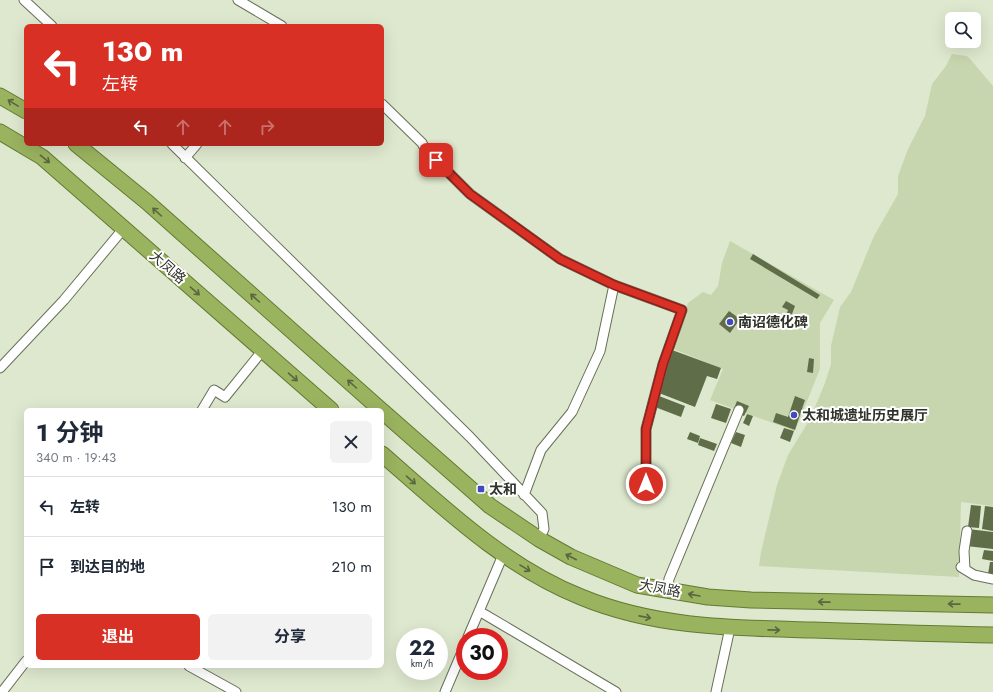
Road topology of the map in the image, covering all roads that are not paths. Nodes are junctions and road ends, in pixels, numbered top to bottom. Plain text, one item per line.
1 (24, 0) edge
2 (238, 0) edge
3 (50, 24) edge
4 (279, 24) edge
5 (0, 96) edge
6 (384, 106) edge
7 (24, 110) edge
8 (0, 132) edge
9 (78, 146) edge
10 (174, 146) edge
11 (195, 146) edge
12 (185, 158) junction
13 (124, 228) junction
14 (614, 285) junction
15 (263, 350) junction
16 (0, 368) edge
17 (203, 408) edge
18 (329, 408) edge
19 (380, 408) edge
20 (739, 410) dead end
21 (384, 412) edge
22 (384, 456) edge
23 (524, 494) junction
24 (646, 497) dead end
25 (967, 531) dead end
26 (538, 539) junction
27 (503, 555) junction
28 (993, 579) edge
29 (667, 590) junction
30 (993, 605) edge
31 (479, 611) junction
32 (472, 628) edge
33 (730, 628) junction
34 (993, 635) edge
35 (24, 664) edge
36 (456, 666) edge
37 (192, 668) edge
38 (218, 688) edge
39 (2, 692) edge
40 (236, 692) edge
41 (445, 692) edge
42 (616, 692) edge
43 (716, 692) edge

1 - 3 street
2 - 4 street
7 -> 5 highway
6 - 14 street
8 -> 13 highway, 大凤路
19 -> 9 highway, 大凤路
10 - 12 street
11 - 12 street
12 - 23 street
13 -> 15 highway, 大凤路
13 - 16 street
14 - 23 street
14 - 24 street
15 - 17 street
15 -> 18 highway, 大凤路
20 - 29 street
21 - 26 highway, 大凤路
22 -> 27 highway
23 - 26 street
25 - 28 street
29 -> 26 highway, 大凤路
27 - 31 street
27 -> 33 highway
30 -> 29 highway, 大凤路
31 - 32 street
31 - 42 street
33 -> 34 highway
33 - 43 street
35 - 39 street
36 - 41 street
37 - 38 street
38 - 40 street

